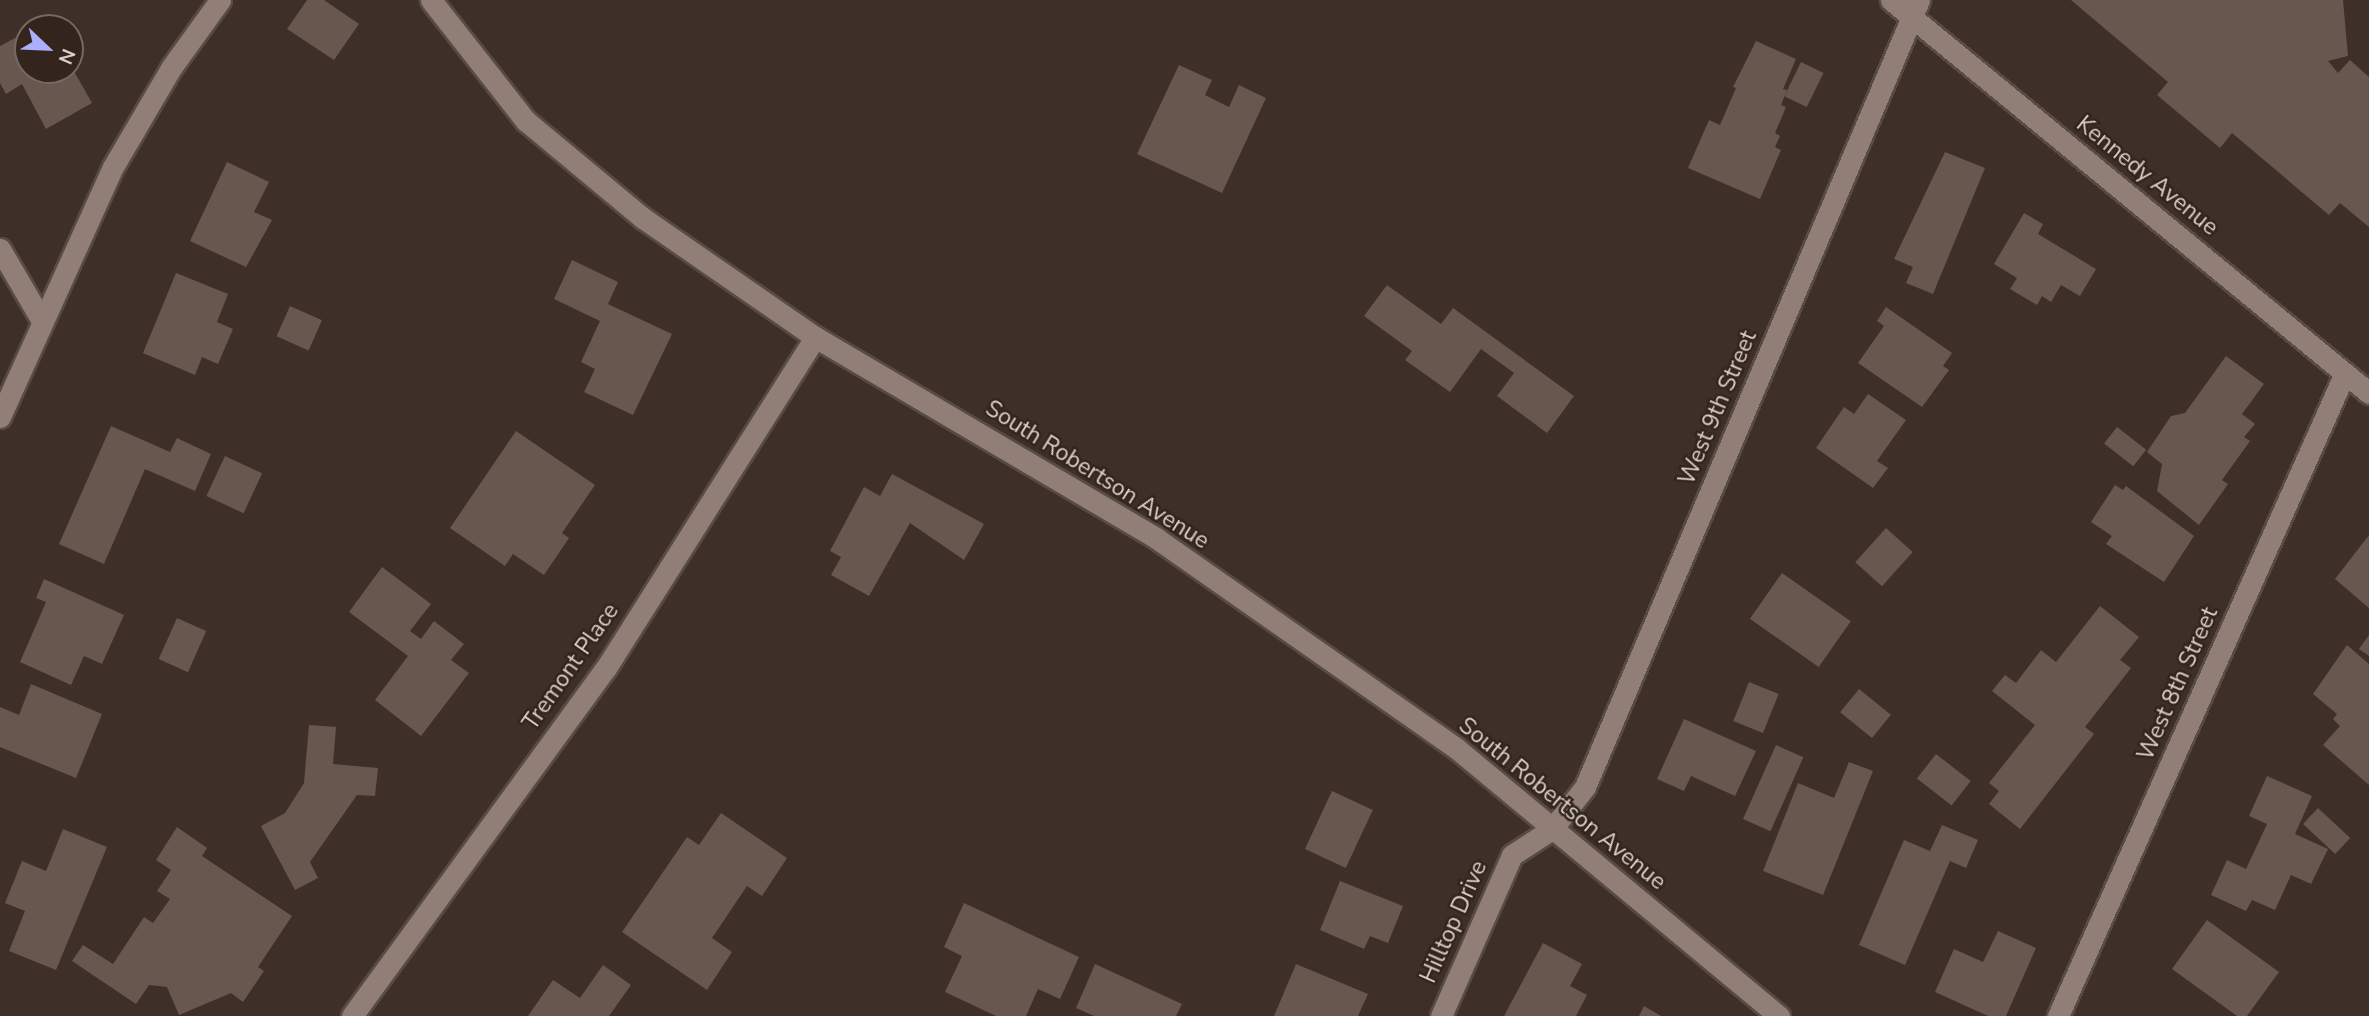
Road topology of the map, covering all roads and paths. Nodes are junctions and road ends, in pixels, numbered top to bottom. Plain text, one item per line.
1 (220, 0) edge
2 (431, 0) edge
3 (1891, 0) edge
4 (1915, 9) edge
5 (0, 249) edge
6 (42, 321) junction
7 (816, 337) junction
8 (2345, 373) junction
9 (2369, 394) edge
10 (0, 417) edge
11 (1552, 829) junction
12 (352, 1016) edge
13 (1441, 1016) edge
14 (1779, 1016) edge
15 (2058, 1016) edge

1 - 6 street
2 - 7 street, South Robertson Avenue
3 - 4 street, Kennedy Avenue
4 - 8 street, Kennedy Avenue
4 - 11 street, West 9th Street
5 - 6 street
6 - 10 street
7 - 11 street, South Robertson Avenue
7 - 12 street, Tremont Place
8 - 9 street, Kennedy Avenue
8 - 15 street, West 8th Street
11 - 13 street, Hilltop Drive
11 - 14 street, South Robertson Avenue

